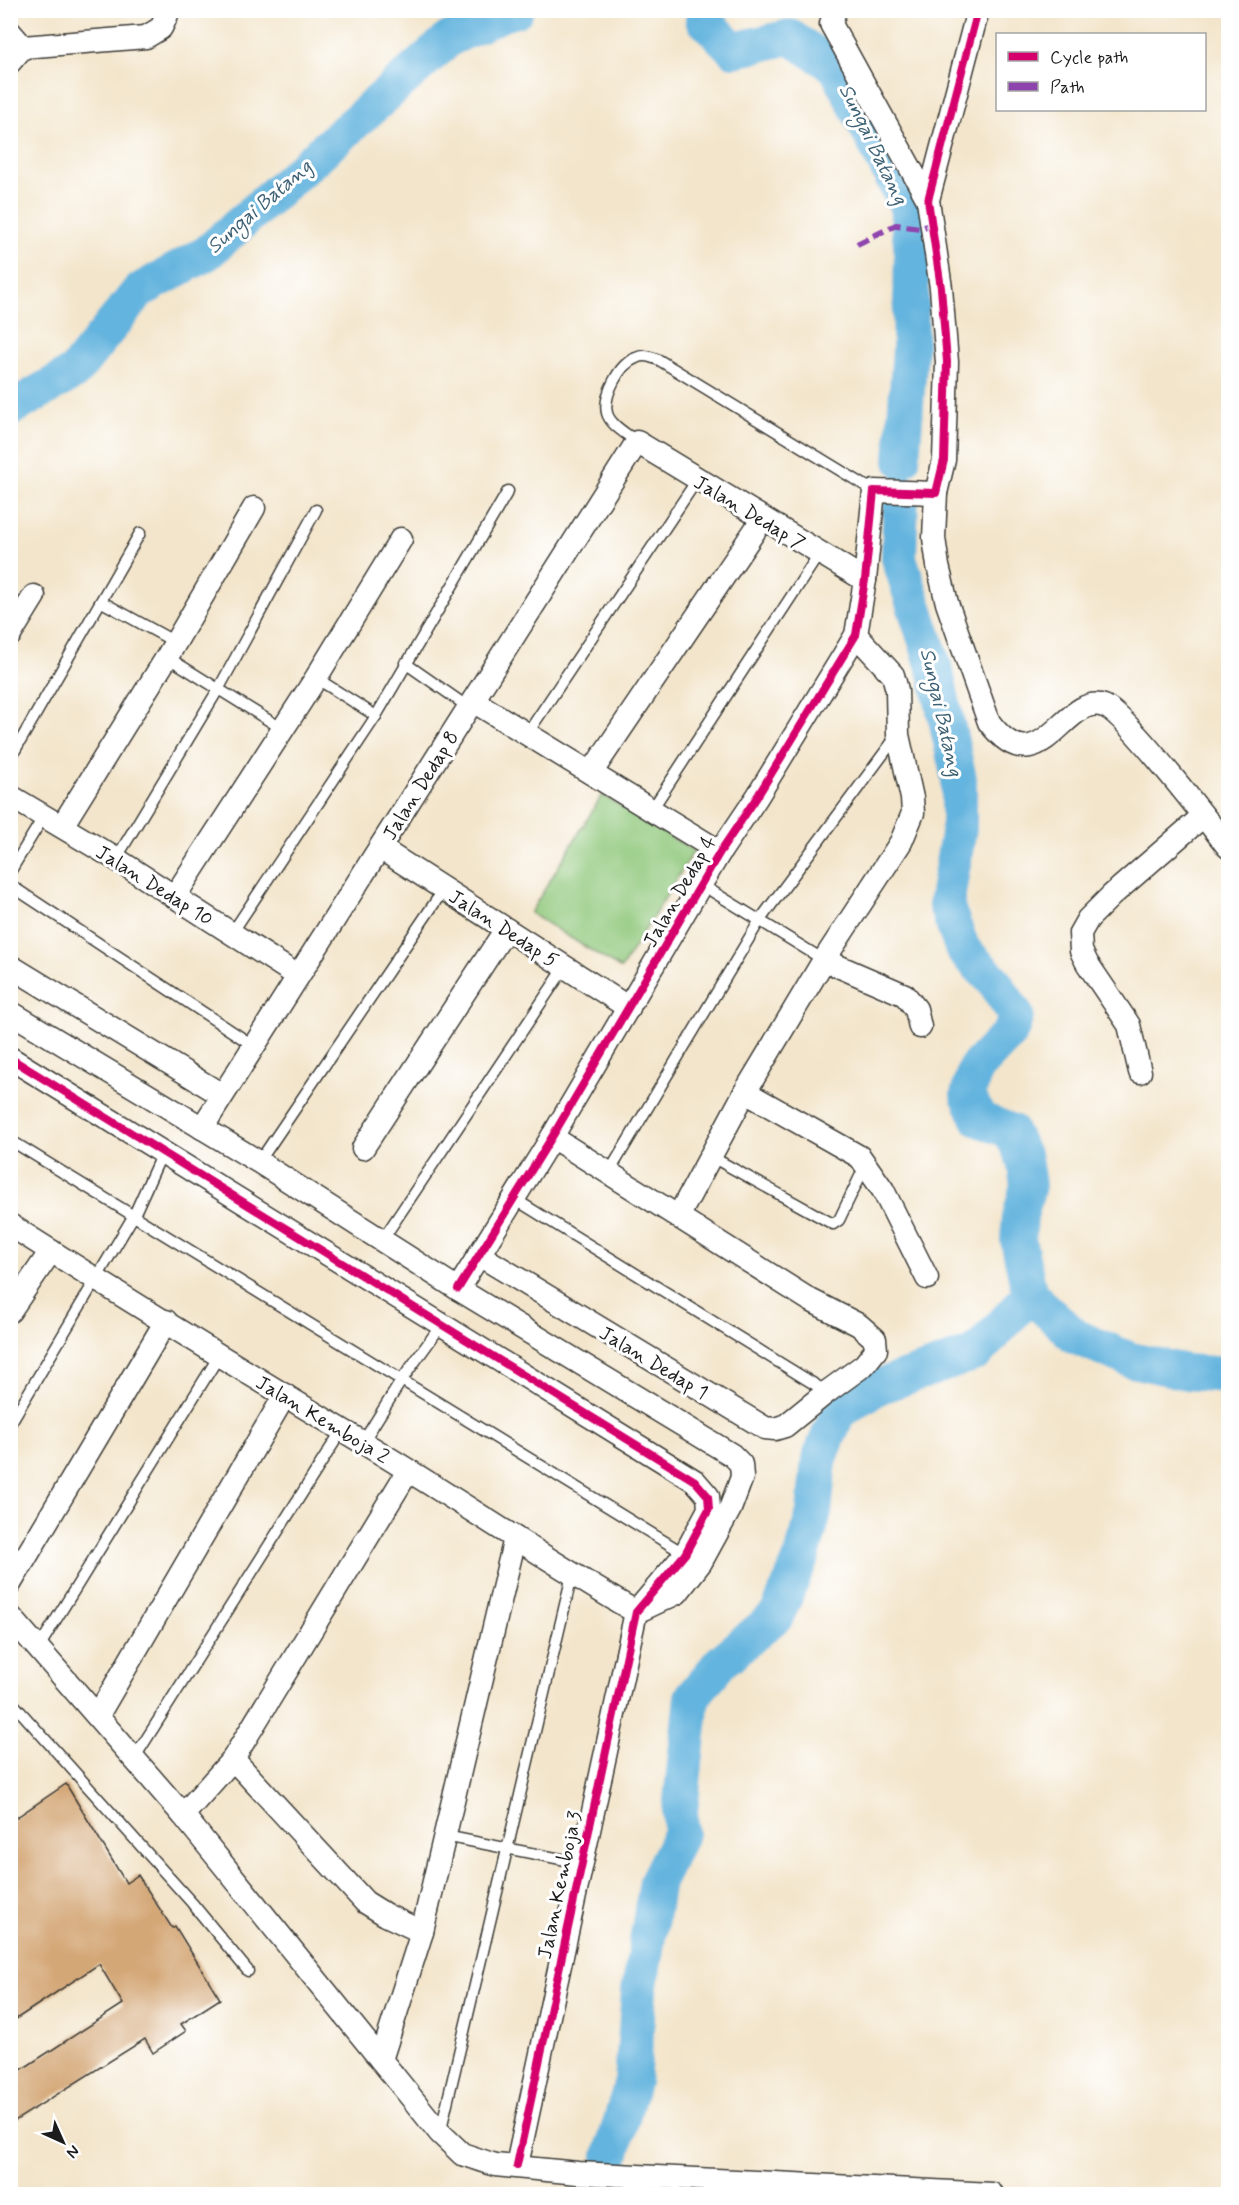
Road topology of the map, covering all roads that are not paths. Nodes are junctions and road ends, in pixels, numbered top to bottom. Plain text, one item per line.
1 (166, 10) edge
2 (835, 10) edge
3 (978, 10) edge
4 (15, 47) edge
5 (928, 200) junction
6 (637, 441) junction
7 (697, 480) junction
8 (508, 491) dead end
9 (874, 491) junction
10 (936, 493) junction
11 (254, 508) dead end
12 (316, 510) dead end
13 (762, 520) junction
14 (140, 533) dead end
15 (401, 539) dead end
16 (819, 554) junction
17 (865, 580) junction
18 (33, 596) dead end
19 (102, 602) junction
20 (10, 635) edge
21 (856, 635) junction
22 (171, 649) junction
23 (405, 663) junction
24 (316, 678) junction
25 (219, 688) junction
26 (471, 704) junction
27 (376, 716) junction
28 (281, 728) junction
29 (527, 734) junction
30 (898, 735) junction
31 (10, 759) edge
32 (591, 773) junction
33 (10, 796) edge
34 (651, 810) junction
35 (1203, 816) junction
36 (53, 821) junction
37 (1228, 847) edge
38 (380, 848) junction
39 (720, 852) junction
40 (116, 859) junction
41 (10, 872) edge
42 (10, 885) edge
43 (702, 885) junction
44 (444, 889) junction
45 (175, 896) junction
46 (760, 920) junction
47 (506, 929) junction
48 (232, 933) junction
49 (824, 960) junction
50 (10, 966) edge
51 (565, 967) junction
52 (298, 976) junction
53 (629, 1008) junction
54 (10, 1012) edge
55 (920, 1027) dead end
56 (254, 1046) junction
57 (10, 1058) edge
58 (1140, 1072) dead end
59 (746, 1092) junction
60 (222, 1095) junction
61 (202, 1128) junction
62 (552, 1137) junction
63 (10, 1140) edge
64 (363, 1148) dead end
65 (163, 1151) junction
66 (712, 1156) junction
67 (259, 1162) junction
68 (866, 1164) junction
69 (607, 1174) junction
70 (513, 1198) junction
71 (134, 1215) junction
72 (678, 1217) junction
73 (10, 1225) edge
74 (383, 1239) junction
75 (51, 1251) junction
76 (479, 1255) junction
77 (927, 1278) dead end
78 (97, 1279) junction
79 (458, 1288) junction
80 (10, 1311) edge
81 (166, 1321) junction
82 (442, 1324) junction
83 (219, 1356) junction
84 (401, 1381) junction
85 (827, 1392) junction
86 (285, 1395) junction
87 (10, 1424) edge
88 (342, 1430) junction
89 (363, 1442) junction
90 (408, 1470) junction
91 (515, 1538) junction
92 (685, 1554) junction
93 (572, 1575) junction
94 (10, 1584) edge
95 (636, 1612) junction
96 (10, 1616) edge
97 (39, 1647) junction
98 (10, 1700) edge
99 (98, 1715) junction
100 (135, 1758) junction
101 (233, 1759) junction
102 (183, 1815) junction
103 (445, 1836) junction
104 (506, 1848) junction
105 (580, 1863) junction
106 (422, 1932) junction
107 (248, 1971) dead end
108 (381, 2060) junction
109 (440, 2133) junction
110 (517, 2165) junction
111 (992, 2194) edge

1 - 4 street
2 - 5 street
3 - 5 street
5 - 10 street
6 - 7 street, Jalan Dedap 7
6 - 9 lane
6 - 26 street, Jalan Dedap 8
7 - 13 street, Jalan Dedap 7
7 - 29 lane
8 - 23 lane
9 - 10 street
9 - 17 street, Jalan Dedap 4
10 - 35 street
11 - 22 street
12 - 25 lane
13 - 16 street, Jalan Dedap 7
13 - 32 street
14 - 19 lane
15 - 24 street
16 - 17 street, Jalan Dedap 7
16 - 34 lane
17 - 21 street, Jalan Dedap 4
18 - 20 street
19 - 22 lane
19 - 31 lane
21 - 30 street
21 - 39 street, Jalan Dedap 4
22 - 25 lane
22 - 36 street
23 - 26 lane
23 - 27 lane
24 - 27 lane
24 - 28 street
25 - 28 lane
25 - 40 lane
26 - 29 street
26 - 38 street, Jalan Dedap 8
27 - 48 lane
28 - 45 street
29 - 32 street
30 - 46 lane
30 - 49 street
32 - 34 street
33 - 36 street, Jalan Dedap 10
34 - 39 street
35 - 37 street
35 - 58 street
36 - 40 street, Jalan Dedap 10
36 - 41 lane
38 - 44 street, Jalan Dedap 5
38 - 52 street, Jalan Dedap 8
39 - 43 street, Jalan Dedap 4
40 - 45 street, Jalan Dedap 10
42 - 56 lane
43 - 46 lane
43 - 53 street, Jalan Dedap 4
44 - 47 street, Jalan Dedap 5
44 - 67 lane
45 - 48 street, Jalan Dedap 10
46 - 49 lane
46 - 69 lane
47 - 51 street, Jalan Dedap 5
47 - 64 street
48 - 52 street, Jalan Dedap 10
49 - 55 street
49 - 59 street
50 - 60 street
51 - 53 street, Jalan Dedap 5
51 - 74 lane
52 - 56 street, Jalan Dedap 8
53 - 62 street, Jalan Dedap 4
54 - 61 street
56 - 60 street, Jalan Dedap 8
57 - 65 street
59 - 66 street
59 - 68 street
60 - 61 street, Jalan Dedap 8
61 - 67 street
62 - 69 street
62 - 70 street, Jalan Dedap 4
63 - 71 lane
65 - 71 lane
65 - 82 street
66 - 68 lane
66 - 72 street
67 - 74 street
68 - 77 street
69 - 72 street
70 - 76 street, Jalan Dedap 4
70 - 85 lane
71 - 78 lane
71 - 84 lane
72 - 85 street, Jalan Dedap 1
73 - 75 street, Jalan Kemboja 2
74 - 79 street
75 - 78 street, Jalan Kemboja 2
75 - 80 street
76 - 79 street, Jalan Dedap 4
76 - 85 street, Jalan Dedap 1
78 - 81 street, Jalan Kemboja 2
78 - 87 lane
79 - 95 street
81 - 83 street, Jalan Kemboja 2
81 - 94 street
82 - 84 lane
82 - 92 street
83 - 86 street, Jalan Kemboja 2
83 - 97 lane
84 - 89 lane
84 - 92 lane
86 - 88 street, Jalan Kemboja 2
86 - 99 street
88 - 89 street, Jalan Kemboja 2
88 - 100 lane
89 - 90 street, Jalan Kemboja 2
90 - 91 street, Jalan Kemboja 2
90 - 101 street
91 - 93 street, Jalan Kemboja 2
91 - 103 street
92 - 95 street
93 - 95 street, Jalan Kemboja 2
93 - 104 lane
95 - 105 street, Jalan Kemboja 3
96 - 97 street
97 - 99 street
98 - 107 lane
99 - 100 street
100 - 102 street
101 - 102 street
101 - 106 street
102 - 108 street
103 - 104 lane
103 - 106 street
104 - 105 lane
104 - 109 lane
105 - 110 street, Jalan Kemboja 3
106 - 108 street
108 - 109 street
109 - 110 street
110 - 111 street

